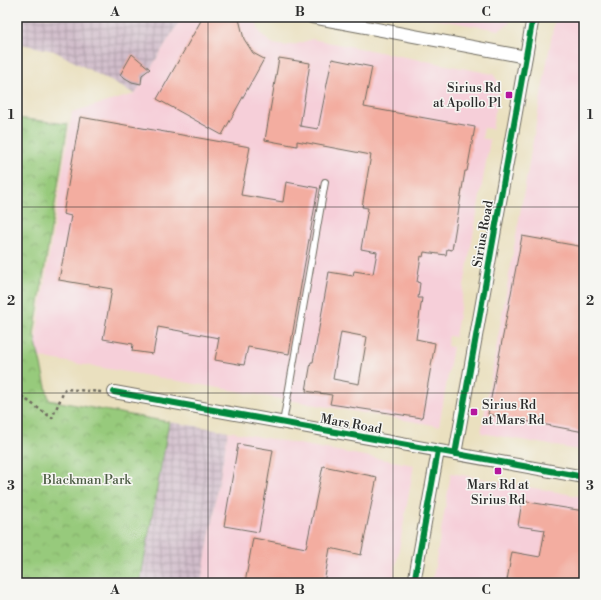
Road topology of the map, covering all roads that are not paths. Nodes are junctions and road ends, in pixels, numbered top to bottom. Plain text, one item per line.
1 (312, 17) edge
2 (533, 19) edge
3 (526, 57) junction
4 (325, 182) dead end
5 (114, 392) road end
6 (283, 423) junction
7 (438, 451) junction
8 (455, 454) junction
9 (584, 477) edge
10 (414, 583) edge

1 - 3 street
2 - 3 street, Sirius Road
3 - 8 street, Sirius Road
4 - 6 lane
5 - 6 street, Mars Road
6 - 7 street, Mars Road
7 - 8 street, Mars Road
7 - 10 street
8 - 9 street, Mars Road

